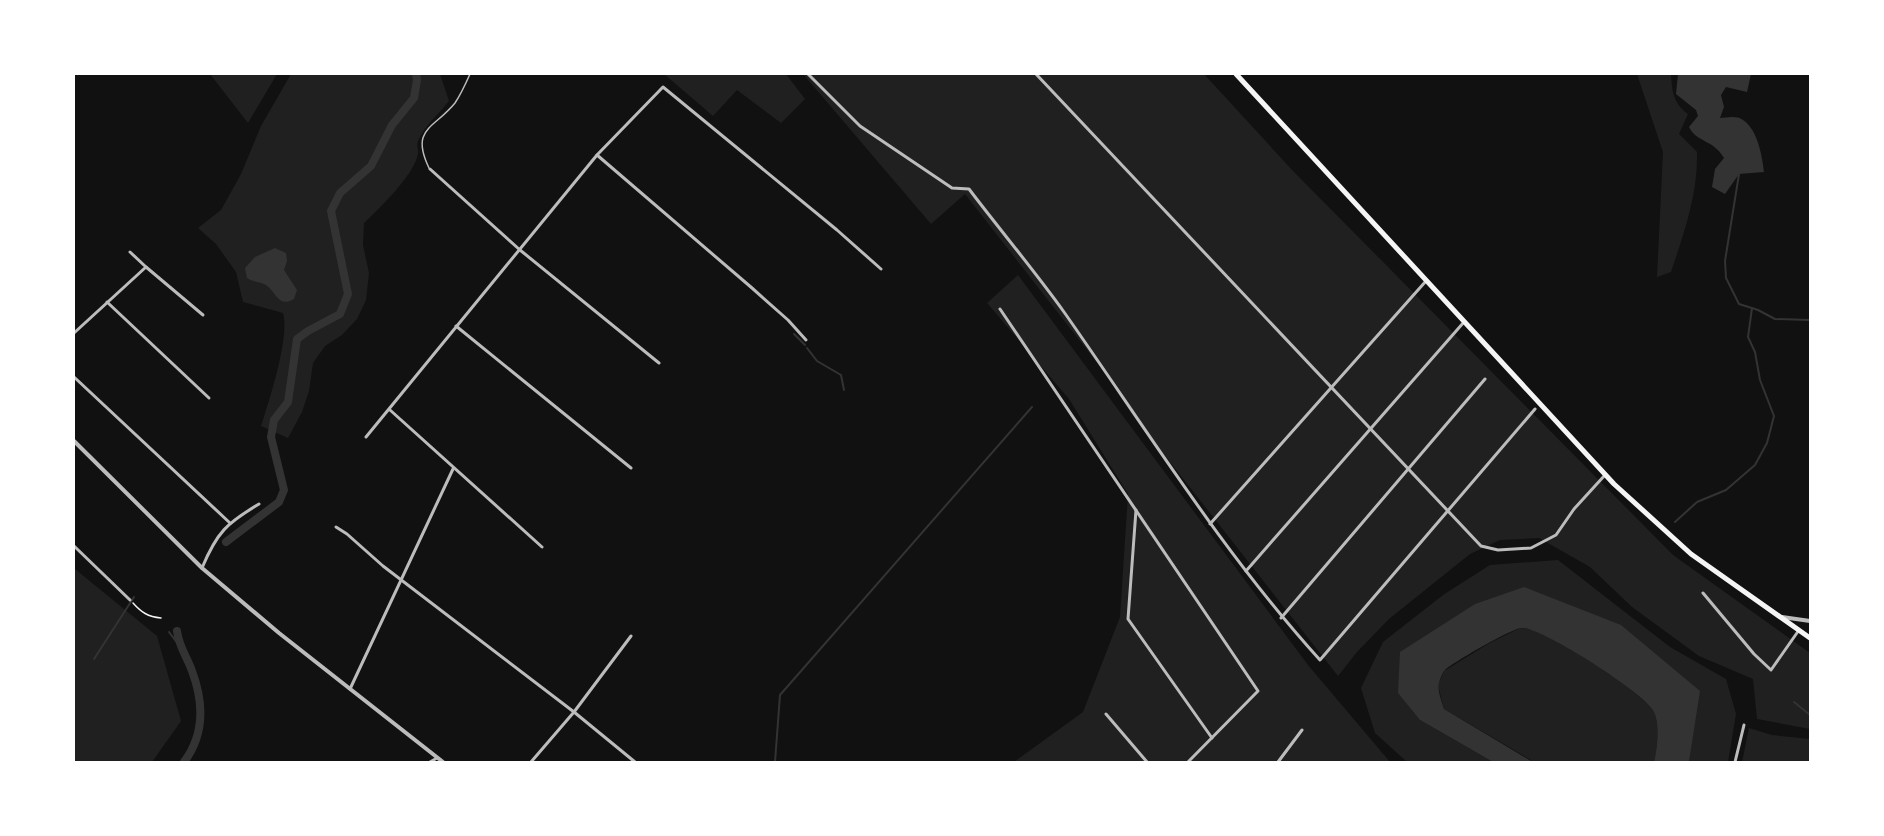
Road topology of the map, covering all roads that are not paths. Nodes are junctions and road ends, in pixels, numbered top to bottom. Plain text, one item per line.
1 (470, 74) edge
2 (808, 74) edge
3 (1036, 74) edge
4 (1236, 74) edge
5 (597, 155) junction
6 (430, 169) joint
7 (520, 250) junction
8 (130, 252) dead end
9 (146, 267) junction
10 (881, 269) dead end
11 (1426, 281) junction
12 (107, 302) junction
13 (1000, 309) dead end
14 (203, 315) dead end
15 (1464, 322) junction
16 (456, 326) junction
17 (74, 333) edge
18 (806, 340) dead end
19 (659, 363) dead end
20 (74, 377) edge
21 (1485, 379) dead end
22 (1331, 386) junction
23 (208, 398) dead end
24 (1534, 409) dead end
25 (390, 410) junction
26 (1371, 428) junction
27 (366, 437) dead end
28 (74, 441) edge
29 (631, 468) dead end
30 (453, 469) junction
31 (1409, 469) junction
32 (1605, 474) junction
33 (259, 504) dead end
34 (1136, 509) junction
35 (1448, 511) junction
36 (230, 522) junction
37 (1209, 524) junction
38 (336, 527) dead end
39 (74, 546) edge
40 (542, 547) dead end
41 (202, 568) junction
42 (1246, 571) junction
43 (402, 580) junction
44 (1703, 593) dead end
45 (131, 601) road end
46 (1779, 616) junction
47 (1281, 618) junction
48 (1810, 621) edge
49 (1799, 630) junction
50 (631, 636) dead end
51 (1810, 638) edge
52 (350, 689) junction
53 (574, 712) junction
54 (1106, 714) dead end
55 (1744, 725) dead end
56 (1302, 730) dead end
57 (1212, 738) junction
58 (437, 758) junction
59 (430, 762) edge
60 (443, 762) edge
61 (531, 762) edge
62 (635, 762) edge
63 (1148, 762) edge
64 (1188, 762) edge
65 (1278, 762) edge
66 (1735, 762) edge

1 - 6 lane
2 - 37 street
3 - 22 street
4 - 11 highway
5 - 7 street
5 - 10 street
5 - 18 street
6 - 7 street
7 - 16 street
7 - 19 street
8 - 9 street
9 - 12 street
9 - 14 street
11 - 15 highway
11 - 22 street
12 - 17 street
12 - 23 street
13 - 34 street
15 - 26 street
15 - 32 highway
16 - 25 street
16 - 29 street
20 - 36 street
21 - 31 street
22 - 26 street
22 - 37 street
24 - 35 street
25 - 27 street
25 - 30 street
26 - 31 street
26 - 42 street
28 - 41 street
30 - 40 street
30 - 43 street
31 - 35 street
31 - 47 street
32 - 35 street
32 - 46 highway
33 - 36 street
34 - 57 street
34 - 57 street
35 - 47 street
36 - 41 street
37 - 42 street
38 - 43 street
39 - 45 street
41 - 52 street
42 - 47 street
43 - 52 street
43 - 53 street
44 - 49 street
46 - 48 street
46 - 49 highway
49 - 51 highway
50 - 53 street
52 - 58 street
53 - 61 street
53 - 62 street
54 - 63 street
55 - 66 street
56 - 65 street
57 - 64 street
58 - 59 street
58 - 60 street

